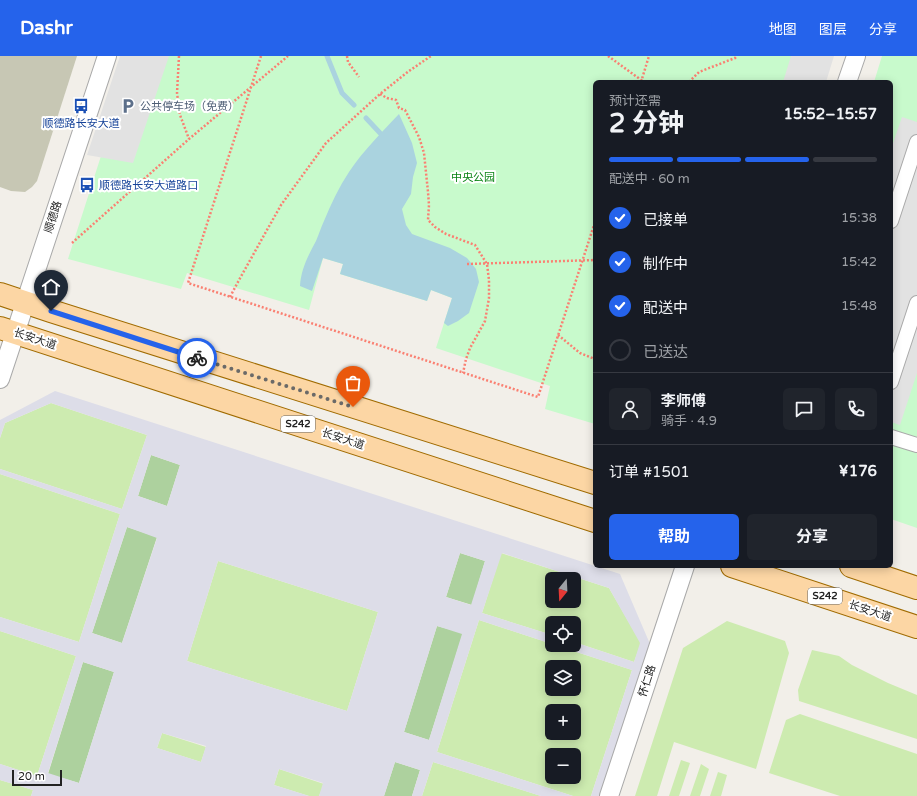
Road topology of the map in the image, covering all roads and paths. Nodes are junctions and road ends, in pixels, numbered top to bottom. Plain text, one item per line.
1 (107, 56) edge
2 (179, 56) edge
3 (261, 56) edge
4 (288, 56) edge
5 (347, 56) edge
6 (432, 56) edge
7 (608, 56) edge
8 (649, 56) edge
9 (737, 56) edge
10 (856, 56) edge
11 (359, 77) dead end
12 (641, 80) edge
13 (642, 80) edge
14 (691, 80) edge
15 (848, 80) edge
16 (250, 88) junction
17 (380, 94) junction
18 (189, 139) junction
19 (917, 142) edge
20 (893, 215) edge
21 (593, 228) edge
22 (72, 243) dead end
23 (593, 260) edge
24 (582, 261) junction
25 (467, 264) dead end
26 (487, 264) junction
27 (0, 294) edge
28 (230, 297) junction
29 (25, 303) junction
30 (917, 303) edge
31 (8, 330) edge
32 (558, 336) junction
33 (593, 358) edge
34 (463, 373) junction
35 (893, 376) edge
36 (0, 379) edge
37 (893, 437) edge
38 (917, 445) edge
39 (593, 482) edge
40 (593, 520) edge
41 (684, 568) edge
42 (738, 568) edge
43 (857, 568) edge
44 (917, 588) edge
45 (917, 627) edge
46 (609, 796) edge

1 - 29 street, 顺德路
2 - 18 path
3 - 16 path
4 - 16 path
5 - 11 path
6 - 17 path
7 - 12 path
8 - 13 path
9 - 14 path
10 - 15 street
16 - 18 path
16 - 28 path
17 - 26 path
17 - 28 path
18 - 22 path
19 - 20 street
21 - 24 path
23 - 24 path
24 - 26 path
24 - 32 path
25 - 26 path
26 - 34 path
27 - 29 main road
28 - 34 path
29 - 31 street, 顺德路
29 - 39 main road
30 - 35 street
31 - 36 street, 顺德路
31 - 40 main road, 长安大道 / S242
32 - 33 path
32 - 34 path
37 - 38 street
41 - 46 street, 怀仁路
42 - 45 main road, 长安大道 / S242
43 - 44 main road

